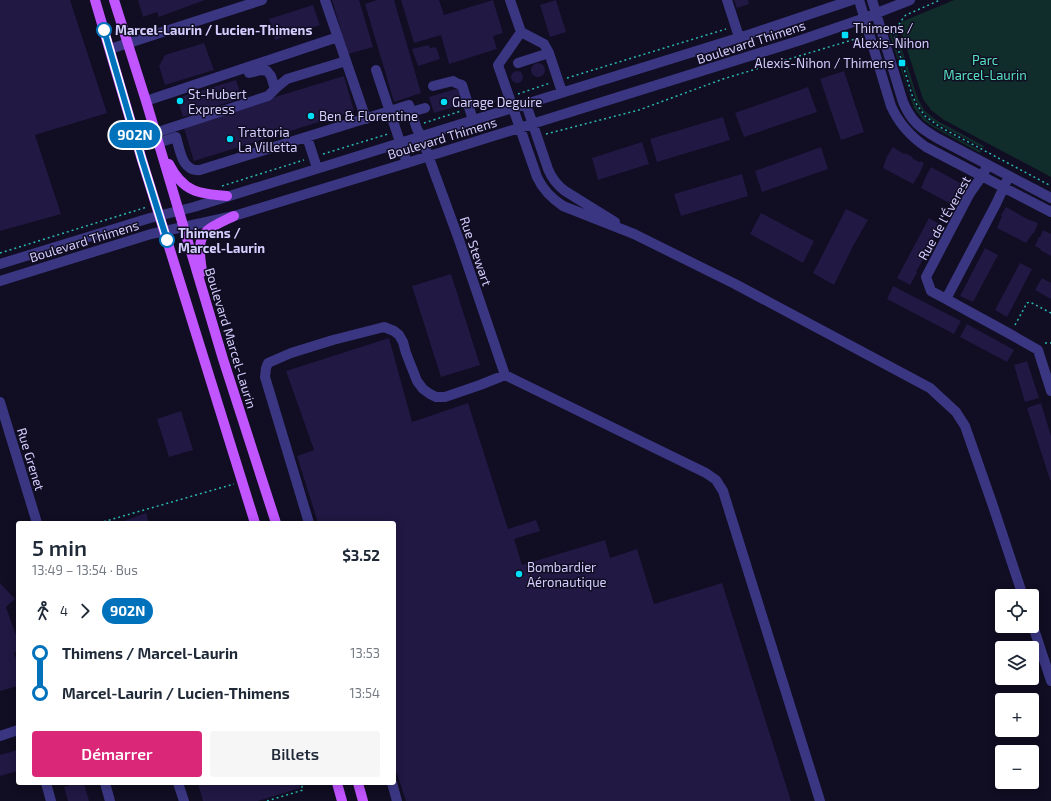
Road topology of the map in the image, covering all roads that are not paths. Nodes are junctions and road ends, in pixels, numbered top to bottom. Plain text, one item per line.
1 (95, 0) edge
2 (114, 0) edge
3 (262, 0) edge
4 (325, 0) edge
5 (510, 0) edge
6 (727, 0) edge
7 (852, 0) edge
8 (859, 0) edge
9 (872, 0) edge
10 (910, 0) edge
11 (876, 14) junction
12 (864, 18) junction
13 (521, 32) junction
14 (338, 37) junction
15 (739, 37) junction
16 (127, 43) junction
17 (110, 49) junction
18 (549, 53) junction
19 (346, 61) junction
20 (518, 63) dead end
21 (376, 70) dead end
22 (433, 86) dead end
23 (189, 87) junction
24 (275, 89) junction
25 (562, 92) junction
26 (146, 101) junction
27 (526, 104) junction
28 (425, 108) dead end
29 (513, 108) junction
30 (906, 110) junction
31 (390, 111) junction
32 (411, 112) junction
33 (894, 114) junction
34 (366, 119) junction
35 (473, 120) junction
36 (532, 123) junction
37 (520, 127) junction
38 (421, 136) junction
39 (307, 137) junction
40 (157, 138) junction
41 (400, 142) junction
42 (428, 156) junction
43 (407, 163) junction
44 (988, 165) junction
45 (317, 168) junction
46 (982, 176) junction
47 (1009, 176) junction
48 (1003, 187) junction
49 (227, 196) junction
50 (1051, 198) edge
51 (178, 211) junction
52 (1051, 212) edge
53 (160, 216) junction
54 (234, 216) junction
55 (183, 227) junction
56 (164, 231) junction
57 (634, 234) junction
58 (0, 264) edge
59 (0, 281) edge
60 (204, 294) junction
61 (946, 299) junction
62 (505, 375) junction
63 (1051, 391) edge
64 (1, 408) edge
65 (37, 521) edge
66 (254, 521) edge
67 (275, 521) edge
68 (308, 521) edge
69 (1021, 589) edge
70 (1035, 633) edge
71 (1051, 681) edge
72 (16, 731) edge
73 (0, 736) edge
74 (47, 785) edge
75 (106, 785) edge
76 (179, 785) edge
77 (338, 785) edge
78 (359, 785) edge
79 (393, 785) edge
80 (52, 801) edge
81 (110, 801) edge
82 (184, 801) edge
83 (342, 801) edge
84 (363, 801) edge
85 (398, 801) edge
86 (820, 801) edge

1 - 17 main road
2 - 16 main road, Boulevard Marcel-Laurin
3 - 16 street
4 - 14 street
5 - 13 street
6 - 15 street
7 - 15 street, Boulevard Thimens
8 - 12 street
9 - 11 street
10 - 11 street, Boulevard Thimens
11 - 12 street, Boulevard Thimens
11 - 30 street
12 - 33 street
12 - 36 street, Boulevard Thimens
13 - 18 street
13 - 29 street
14 - 19 street
14 - 23 street
15 - 25 street, Boulevard Thimens
16 - 17 street
16 - 26 main road, Boulevard Marcel-Laurin
17 - 53 main road
18 - 20 street
18 - 25 street
19 - 24 street
19 - 34 street
21 - 31 street
22 - 35 street
23 - 24 street
23 - 26 street
24 - 40 street
25 - 27 street, Boulevard Thimens
26 - 40 main road, Boulevard Marcel-Laurin
27 - 29 street, Boulevard Thimens
27 - 36 street
28 - 32 street
29 - 35 street, Boulevard Thimens
29 - 37 street
30 - 33 street
30 - 44 street
31 - 32 street
31 - 34 street
31 - 41 street
32 - 38 street, Rue Stewart
33 - 46 street
34 - 39 street
35 - 38 street, Boulevard Thimens
36 - 37 street, Boulevard Thimens
36 - 57 street
37 - 42 street, Boulevard Thimens
37 - 57 street
38 - 41 street, Boulevard Thimens
38 - 42 street, Rue Stewart
39 - 40 street
39 - 45 street
40 - 49 main road
40 - 51 main road, Boulevard Marcel-Laurin
41 - 43 street
41 - 45 street, Boulevard Thimens
42 - 43 street, Boulevard Thimens
42 - 62 street, Rue Stewart
43 - 54 street, Boulevard Thimens
44 - 46 street, Rue de l'Éverest
44 - 47 street
45 - 49 street, Boulevard Thimens
46 - 48 street
46 - 61 street, Rue de l'Éverest
47 - 48 street
47 - 50 street
48 - 52 street
48 - 61 street
49 - 51 street, Boulevard Thimens
51 - 53 street, Boulevard Thimens
51 - 55 main road, Boulevard Marcel-Laurin
53 - 56 main road
53 - 58 street, Boulevard Thimens
54 - 55 street, Boulevard Thimens
54 - 60 main road
55 - 56 street, Boulevard Thimens
55 - 60 main road, Boulevard Marcel-Laurin
56 - 59 street, Boulevard Thimens
56 - 66 main road
57 - 69 street
60 - 67 main road, Boulevard Marcel-Laurin
61 - 63 street, Rue de l'Éverest
62 - 68 street
62 - 86 street
64 - 65 street, Rue Grenet
70 - 71 street
72 - 73 street
74 - 80 street
75 - 81 street
76 - 82 street
77 - 83 main road
78 - 84 main road
79 - 85 street

